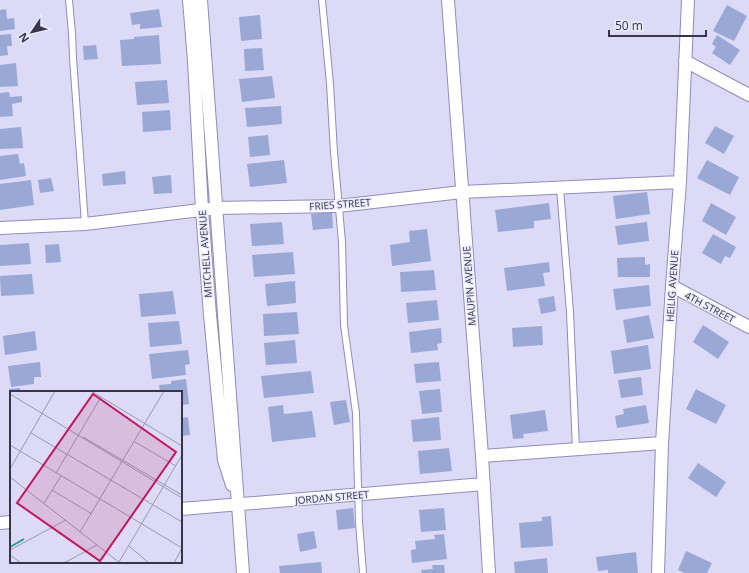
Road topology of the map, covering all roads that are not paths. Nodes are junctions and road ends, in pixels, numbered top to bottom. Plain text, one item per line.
1 (69, 0) edge
2 (189, 0) edge
3 (201, 0) edge
4 (322, 0) edge
5 (448, 0) edge
6 (688, 0) edge
7 (685, 61) junction
8 (749, 95) edge
9 (680, 182) junction
10 (560, 188) junction
11 (462, 192) junction
12 (338, 206) junction
13 (217, 208) junction
14 (202, 210) junction
15 (85, 224) junction
16 (0, 228) edge
17 (672, 286) junction
18 (749, 327) edge
19 (662, 443) junction
20 (576, 450) junction
21 (482, 456) junction
22 (484, 484) junction
23 (359, 494) junction
24 (238, 505) junction
25 (182, 509) edge
26 (10, 522) edge
27 (0, 523) edge
28 (243, 573) edge
29 (363, 573) edge
30 (489, 573) edge
31 (658, 573) edge

1 - 15 lane
2 - 14 street, MITCHELL AVENUE
3 - 13 street, MITCHELL AVENUE
4 - 12 lane
5 - 11 street, MAUPIN AVENUE
6 - 7 street, HEILIG AVENUE
7 - 8 street
7 - 9 street, HEILIG AVENUE
9 - 10 street, FRIES STREET
9 - 17 street, HEILIG AVENUE
10 - 11 street, FRIES STREET
10 - 20 lane
11 - 12 street, FRIES STREET
11 - 21 street, MAUPIN AVENUE
12 - 13 street, FRIES STREET
12 - 23 lane
13 - 14 street, FRIES STREET
13 - 24 street, MITCHELL AVENUE
14 - 15 street, FRIES STREET
14 - 24 street, MITCHELL AVENUE
15 - 16 street, FRIES STREET
17 - 18 street, 4TH STREET
17 - 19 street, HEILIG AVENUE
19 - 20 street
19 - 31 street, HEILIG AVENUE
20 - 21 street
21 - 22 street, MAUPIN AVENUE
22 - 23 street, JORDAN STREET
22 - 30 street, MAUPIN AVENUE
23 - 24 street, JORDAN STREET
23 - 29 lane
24 - 25 street, JORDAN STREET
24 - 28 street, MITCHELL AVENUE
26 - 27 street

